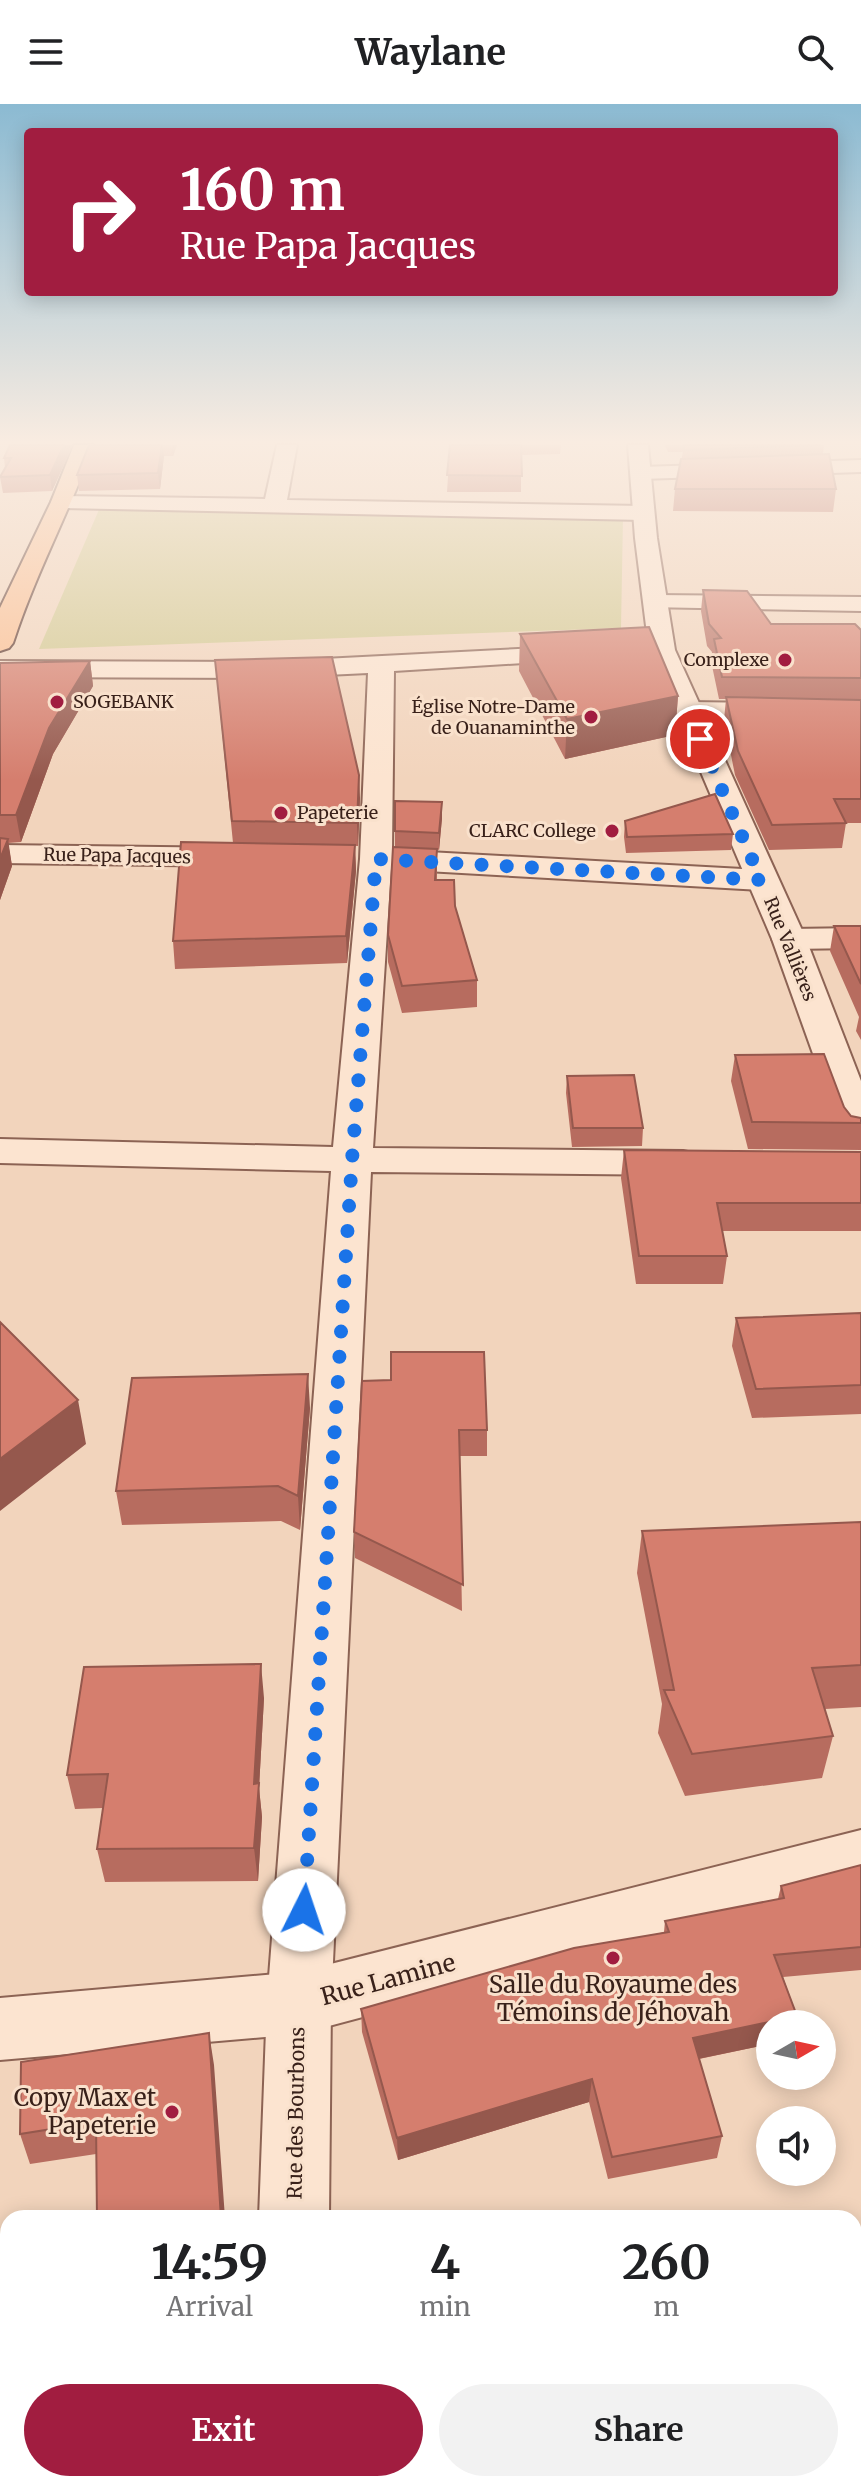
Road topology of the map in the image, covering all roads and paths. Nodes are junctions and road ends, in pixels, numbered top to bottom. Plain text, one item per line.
1 (32, 556) edge
2 (649, 556) edge
3 (8, 600) edge
4 (656, 602) junction
5 (861, 604) edge
6 (0, 643) edge
7 (662, 650) junction
8 (631, 651) edge
9 (599, 653) edge
10 (381, 666) junction
11 (0, 669) edge
12 (688, 710) junction
13 (861, 712) edge
14 (0, 854) edge
15 (266, 857) edge
16 (360, 859) junction
17 (761, 880) junction
18 (861, 938) edge
19 (789, 939) junction
20 (0, 1151) edge
21 (856, 1154) edge
22 (352, 1160) junction
23 (718, 1164) edge
24 (861, 1857) edge
25 (299, 2003) junction
26 (0, 2029) edge
27 (294, 2210) edge

1 - 3 main road
2 - 4 street, Rue Vallières
3 - 6 main road
4 - 5 street
4 - 7 street, Rue Vallières
7 - 8 street
7 - 12 street, Rue Vallières
9 - 10 street
10 - 11 street
10 - 16 street, Rue des Bourbons
12 - 13 street
12 - 17 street, Rue Vallières
14 - 15 street, Rue Papa Jacques
16 - 17 street
16 - 22 street, Rue des Bourbons
17 - 19 street, Rue Vallières
18 - 19 street
19 - 21 street, Rue Vallières
20 - 22 street
22 - 23 street
22 - 25 street, Rue des Bourbons
24 - 25 street, Rue Lamine
25 - 26 street, Rue Lamine
25 - 27 street, Rue des Bourbons

